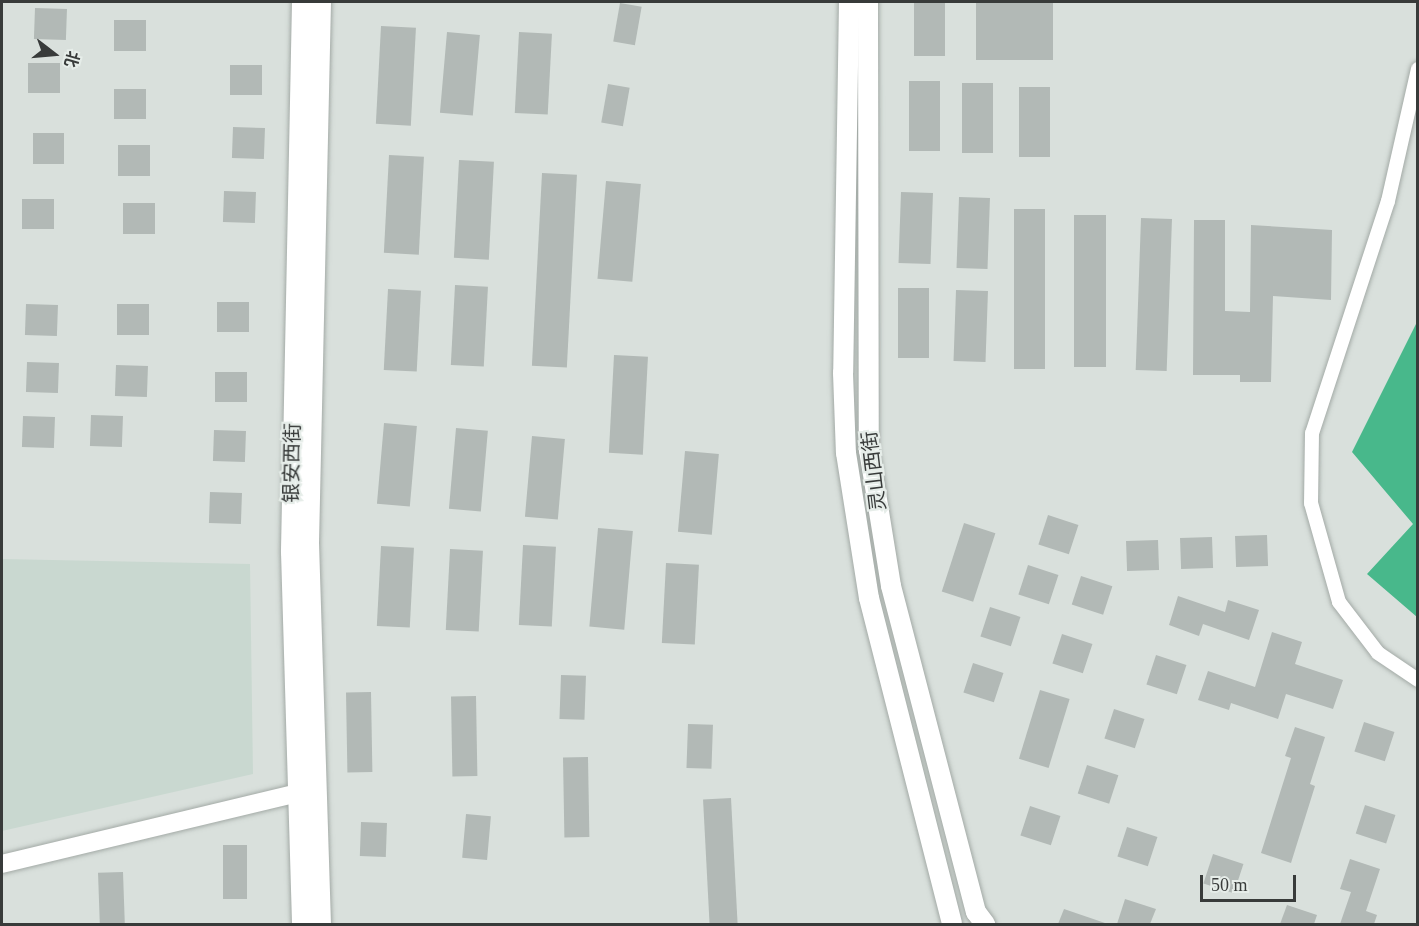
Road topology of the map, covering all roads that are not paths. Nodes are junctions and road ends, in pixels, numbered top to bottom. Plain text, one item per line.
1 (302, 2) edge
2 (321, 2) edge
3 (849, 2) edge
4 (868, 2) edge
5 (1418, 69) edge
6 (1418, 680) edge
7 (298, 793) junction
8 (2, 864) edge
9 (981, 918) edge
10 (302, 924) edge
11 (321, 924) edge
12 (953, 924) edge

1 - 7 main road, 银安西街
2 - 11 main road, 银安西街
3 - 12 main road, 灵山西街
4 - 9 main road, 灵山西街
5 - 6 street
7 - 8 street
7 - 10 main road, 银安西街
9 - 12 street

